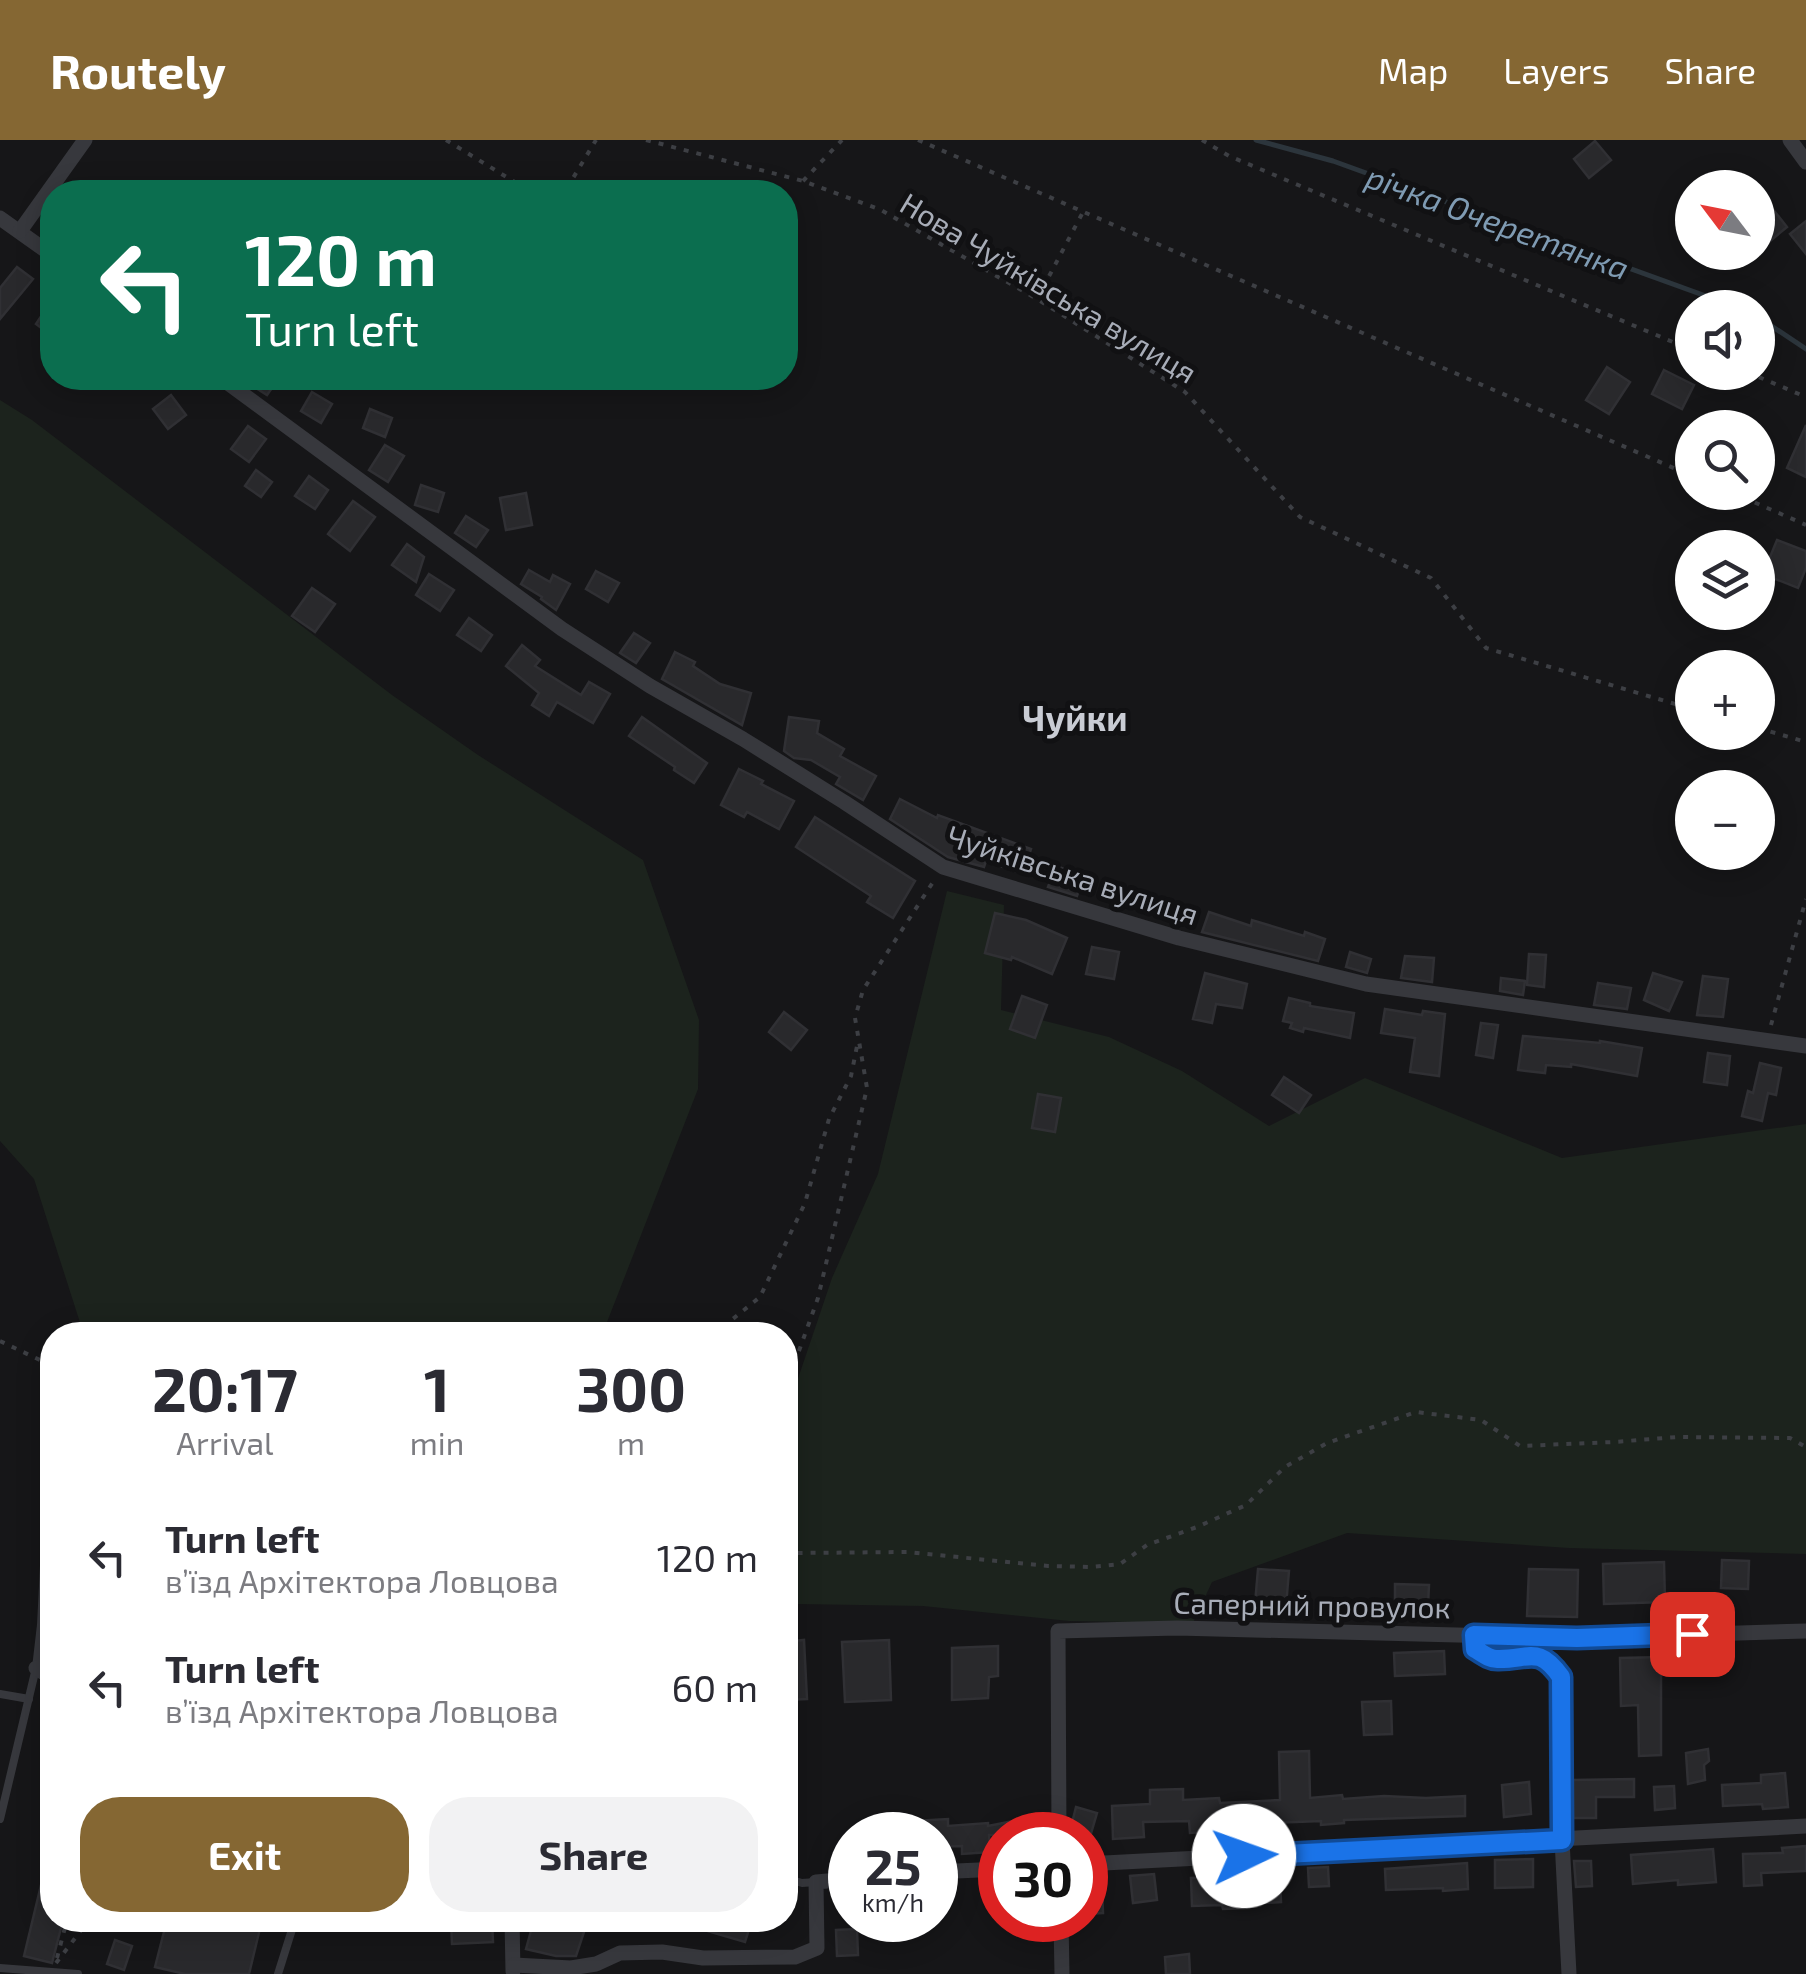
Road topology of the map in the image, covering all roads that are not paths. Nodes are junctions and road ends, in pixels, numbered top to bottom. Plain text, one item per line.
1 (85, 140) edge
2 (1790, 140) edge
3 (1806, 162) edge
4 (56, 180) edge
5 (40, 203) edge
6 (0, 218) edge
7 (20, 231) junction
8 (40, 247) edge
9 (238, 390) edge
10 (1806, 1046) edge
11 (1806, 1632) edge
12 (40, 1634) edge
13 (1474, 1635) junction
14 (36, 1668) junction
15 (40, 1670) edge
16 (0, 1694) edge
17 (29, 1698) junction
18 (1059, 1812) edge
19 (0, 1819) edge
20 (1806, 1826) edge
21 (1562, 1840) junction
22 (1108, 1863) edge
23 (828, 1881) edge
24 (798, 1882) edge
25 (816, 1882) junction
26 (291, 1932) edge
27 (512, 1932) edge
28 (1061, 1942) edge
29 (0, 1968) edge
30 (513, 1969) edge
31 (78, 1974) edge
32 (278, 1974) edge
33 (1062, 1974) edge
34 (1570, 1974) edge

1 - 4 street
2 - 3 street
5 - 7 street
6 - 7 street
7 - 8 street
9 - 10 street, Чуйківська вулиця
11 - 13 street, Саперний провулок
12 - 14 lane
13 - 18 street, Саперний провулок
13 - 21 street
14 - 15 street
14 - 17 lane
16 - 17 lane
17 - 19 lane
20 - 21 street
21 - 22 street
21 - 34 street
23 - 25 street
24 - 25 lane
25 - 30 street
26 - 32 lane
27 - 30 street
28 - 33 street
29 - 31 lane

